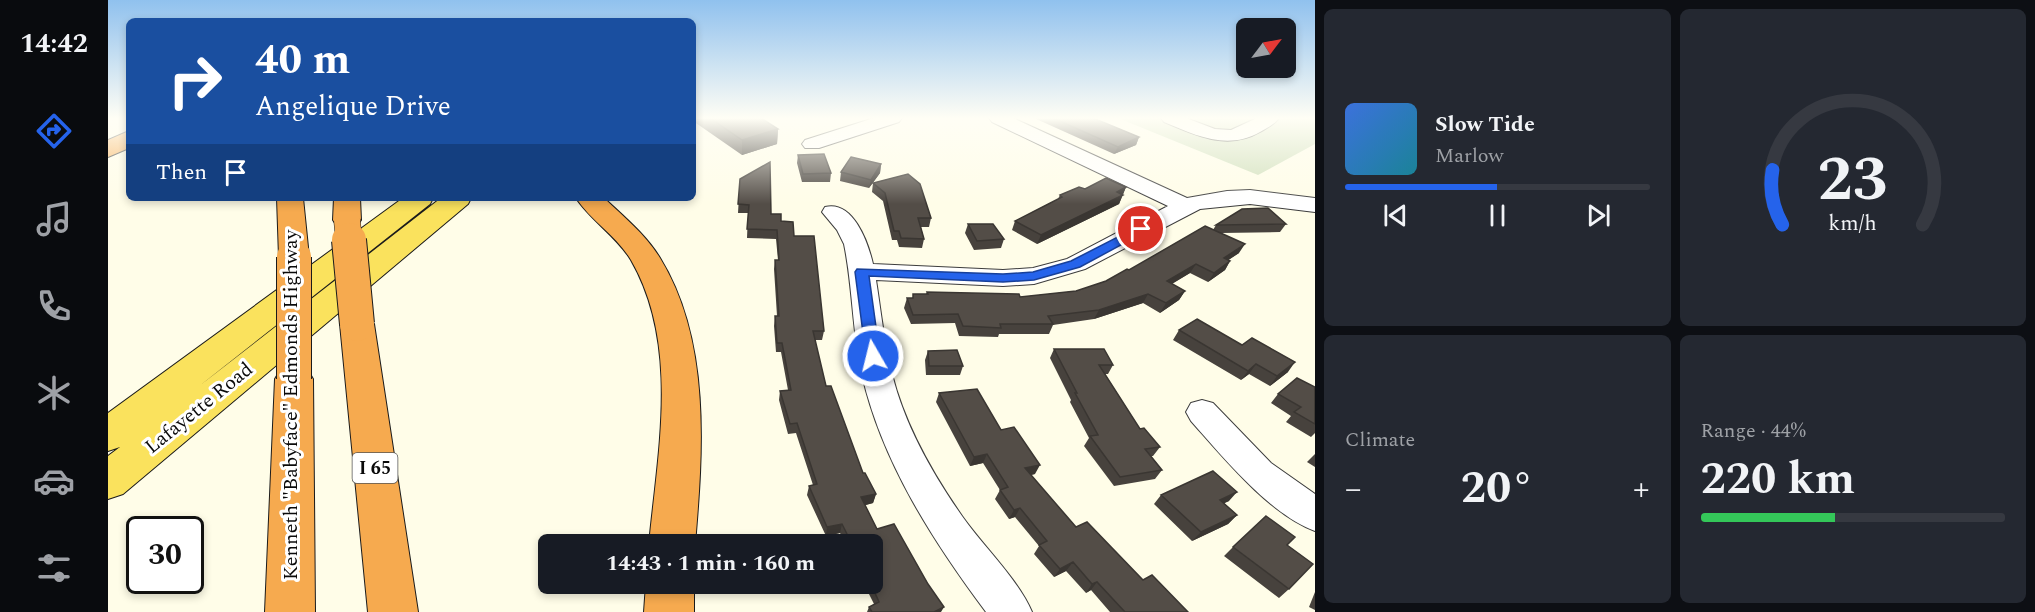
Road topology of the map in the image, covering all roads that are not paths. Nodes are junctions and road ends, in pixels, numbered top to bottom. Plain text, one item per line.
1 (1059, 147) edge
2 (290, 201) edge
3 (416, 201) edge
4 (454, 201) edge
5 (592, 201) edge
6 (1315, 205) edge
7 (1186, 206) junction
8 (347, 209) edge
9 (833, 212) dead end
10 (862, 272) junction
11 (1202, 412) dead end
12 (108, 435) edge
13 (108, 481) edge
14 (1315, 515) edge
15 (672, 534) edge
16 (670, 594) edge
17 (290, 612) edge
18 (393, 612) edge
19 (669, 612) edge
20 (1011, 612) edge

1 - 7 street
2 - 17 highway, Kenneth "Babyface" Edmonds Highway, bridge
3 - 12 main road, Lafayette Road
4 - 13 main road, Lafayette Road
5 - 15 highway
6 - 7 street
7 - 10 street
8 - 18 highway, I 65, bridge
9 - 10 street
10 - 20 street
11 - 14 street
16 - 19 highway

